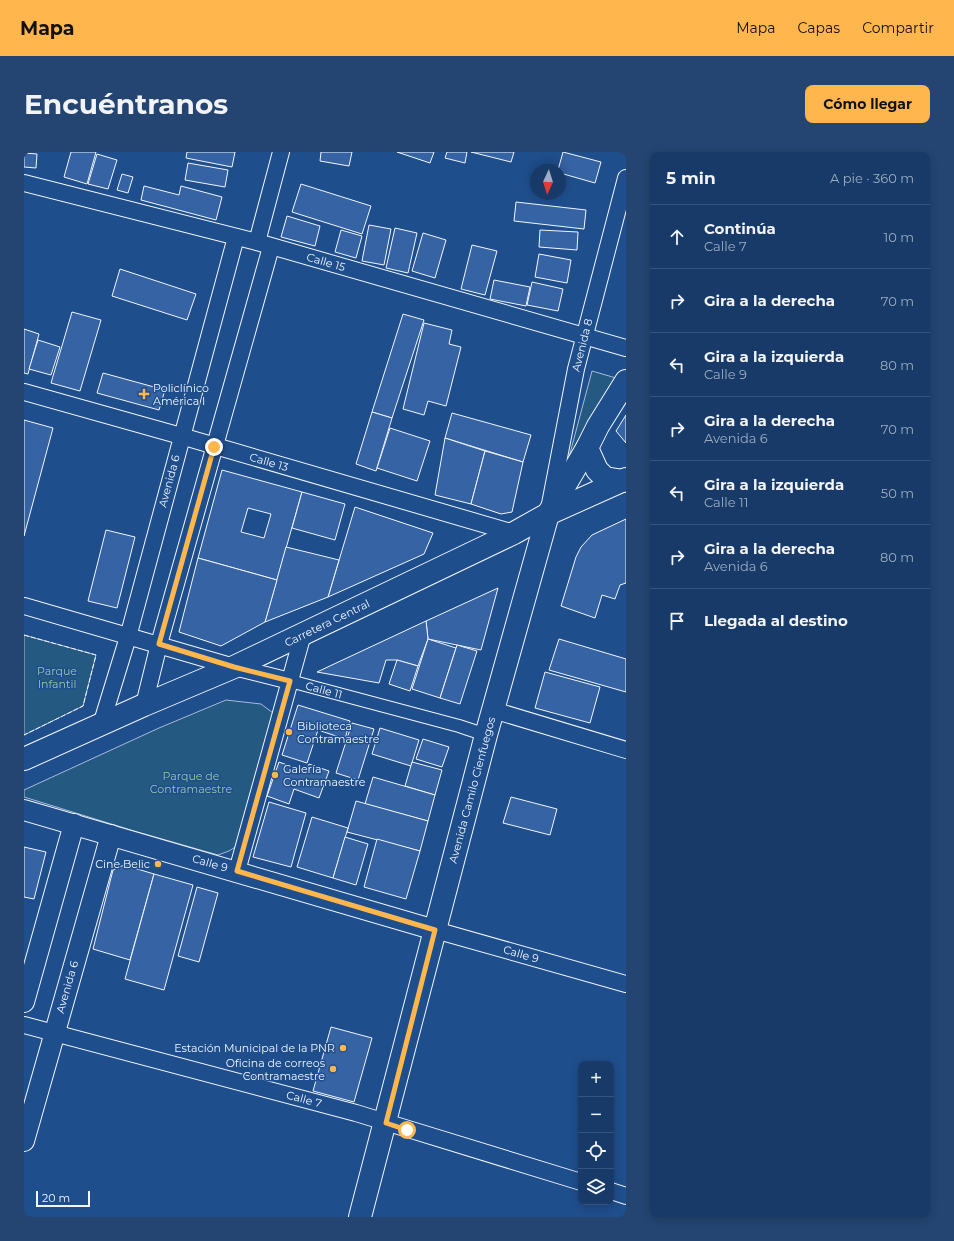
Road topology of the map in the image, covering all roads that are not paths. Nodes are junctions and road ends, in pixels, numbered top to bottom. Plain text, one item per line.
1 (280, 152) edge
2 (626, 178) edge
3 (24, 184) edge
4 (236, 237) junction
5 (264, 244) junction
6 (584, 336) junction
7 (626, 348) edge
8 (626, 381) edge
9 (24, 392) edge
10 (181, 436) junction
11 (214, 447) junction
12 (587, 448) junction
13 (625, 480) edge
14 (548, 514) junction
15 (514, 533) junction
16 (24, 606) edge
17 (303, 634) junction
18 (128, 636) junction
19 (159, 644) junction
20 (234, 667) junction
21 (290, 681) junction
22 (144, 705) junction
23 (493, 710) junction
24 (102, 725) junction
25 (486, 736) junction
26 (626, 750) edge
27 (24, 759) edge
28 (24, 810) edge
29 (74, 824) junction
30 (111, 834) junction
31 (237, 871) junction
32 (435, 930) junction
33 (626, 984) edge
34 (24, 1002) edge
35 (24, 1025) edge
36 (54, 1033) junction
37 (386, 1123) junction
38 (24, 1141) edge
39 (578, 1181) edge
40 (614, 1192) edge
41 (626, 1196) edge
42 (360, 1217) edge

1 - 5 street
2 - 6 street, Avenida 8
3 - 4 street, Calle 15
4 - 5 street, Calle 15
4 - 10 street, Avenida 6
5 - 6 street, Calle 15
5 - 11 street
6 - 7 street, Calle 15
6 - 14 street, Avenida 8
8 - 12 main road, Avenida Camilo Cienfuegos
9 - 10 street, Calle 13
10 - 11 street, Calle 13
10 - 18 street, Avenida 6
11 - 15 street, Calle 13
11 - 19 street
12 - 13 main road
12 - 14 main road, Avenida Camilo Cienfuegos
13 - 14 main road, Carretera Central
14 - 15 main road, Carretera Central
14 - 23 main road, Avenida Camilo Cienfuegos
15 - 17 main road, Carretera Central
16 - 18 street, Calle 11
17 - 20 main road, Carretera Central
17 - 21 street
18 - 19 street, Calle 11
18 - 24 street, Avenida 6
19 - 20 street, Calle 11
19 - 22 street
20 - 21 street, Calle 11
20 - 22 main road, Carretera Central
21 - 25 street, Calle 11
21 - 31 street
22 - 24 main road, Carretera Central
23 - 25 main road, Avenida Camilo Cienfuegos
23 - 26 street
24 - 27 main road, Carretera Central
25 - 32 main road, Avenida Camilo Cienfuegos
28 - 29 street, Calle 9
29 - 30 street, Calle 9
29 - 34 street
30 - 31 street, Calle 9
30 - 36 street, Avenida 6
31 - 32 street, Calle 9
32 - 33 street, Calle 9
32 - 37 main road, Avenida Camilo Cienfuegos
35 - 36 street, Calle 7
36 - 37 street, Calle 7
36 - 38 street, Avenida 6
37 - 39 street, Calle 7
37 - 42 main road, Avenida Camilo Cienfuegos
40 - 41 street

